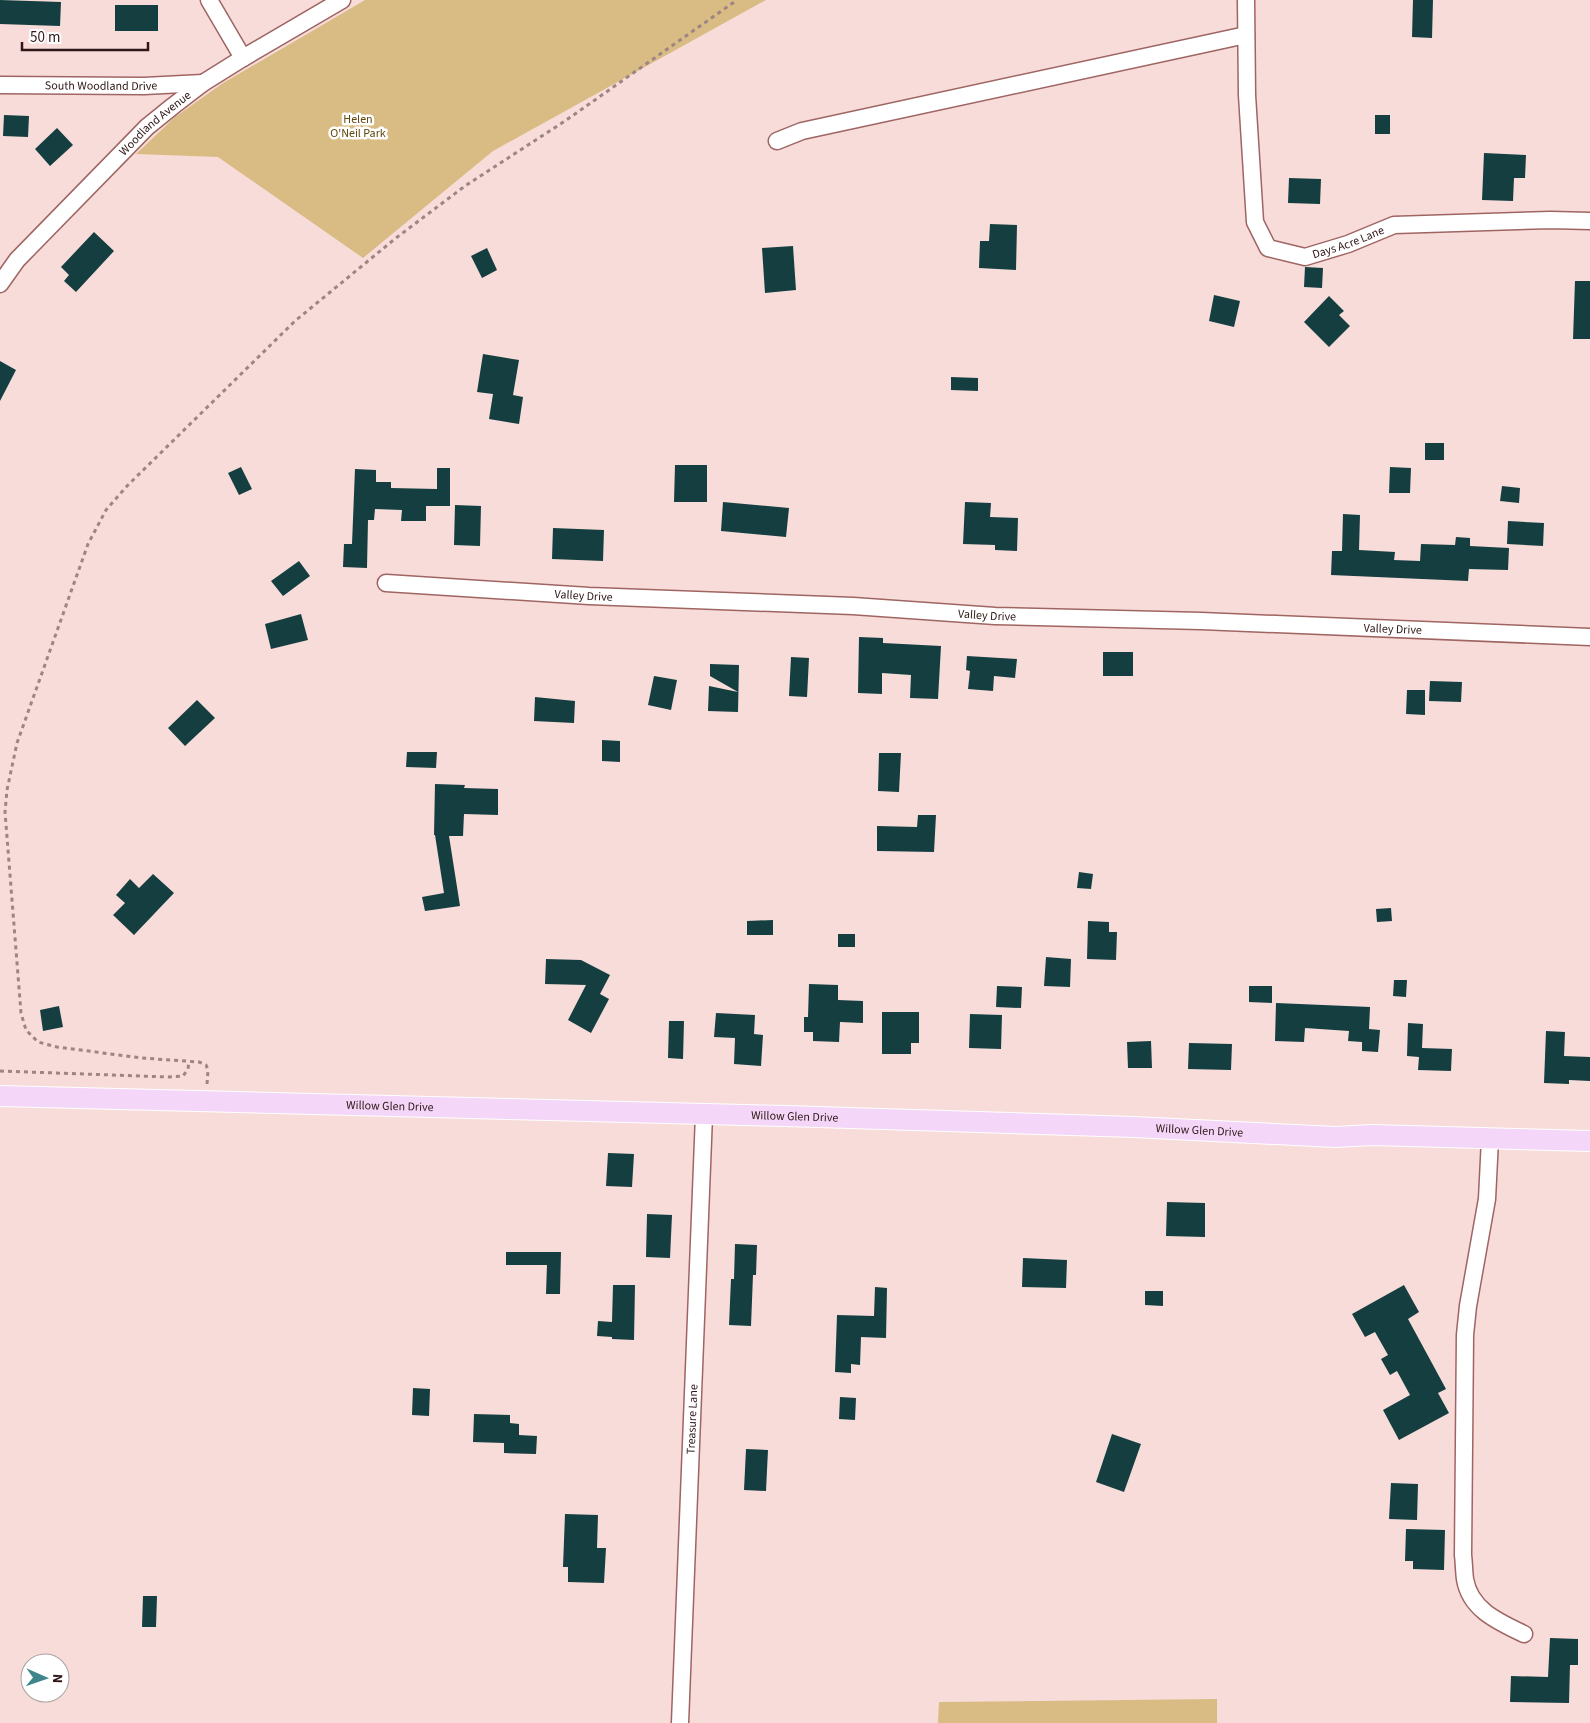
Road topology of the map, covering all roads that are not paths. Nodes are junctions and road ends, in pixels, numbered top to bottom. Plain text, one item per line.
1 (210, 0) edge
2 (342, 0) edge
3 (1246, 0) edge
4 (1246, 35) junction
5 (243, 58) junction
6 (203, 83) junction
7 (0, 85) edge
8 (777, 141) dead end
9 (1590, 221) edge
10 (0, 284) edge
11 (386, 583) dead end
12 (1590, 638) edge
13 (0, 1096) edge
14 (704, 1115) junction
15 (1490, 1139) junction
16 (1590, 1142) edge
17 (1524, 1634) dead end
18 (680, 1723) edge

1 - 5 street
2 - 5 street, Woodland Avenue
3 - 4 street, Days Acre Lane
4 - 8 street
4 - 9 street, Days Acre Lane
5 - 6 street, Woodland Avenue
6 - 7 street, South Woodland Drive
6 - 10 street, Woodland Avenue
11 - 12 street, Valley Drive
13 - 14 main road, Willow Glen Drive
14 - 15 main road, Willow Glen Drive
14 - 18 street, Treasure Lane
15 - 16 main road, Willow Glen Drive
15 - 17 street

